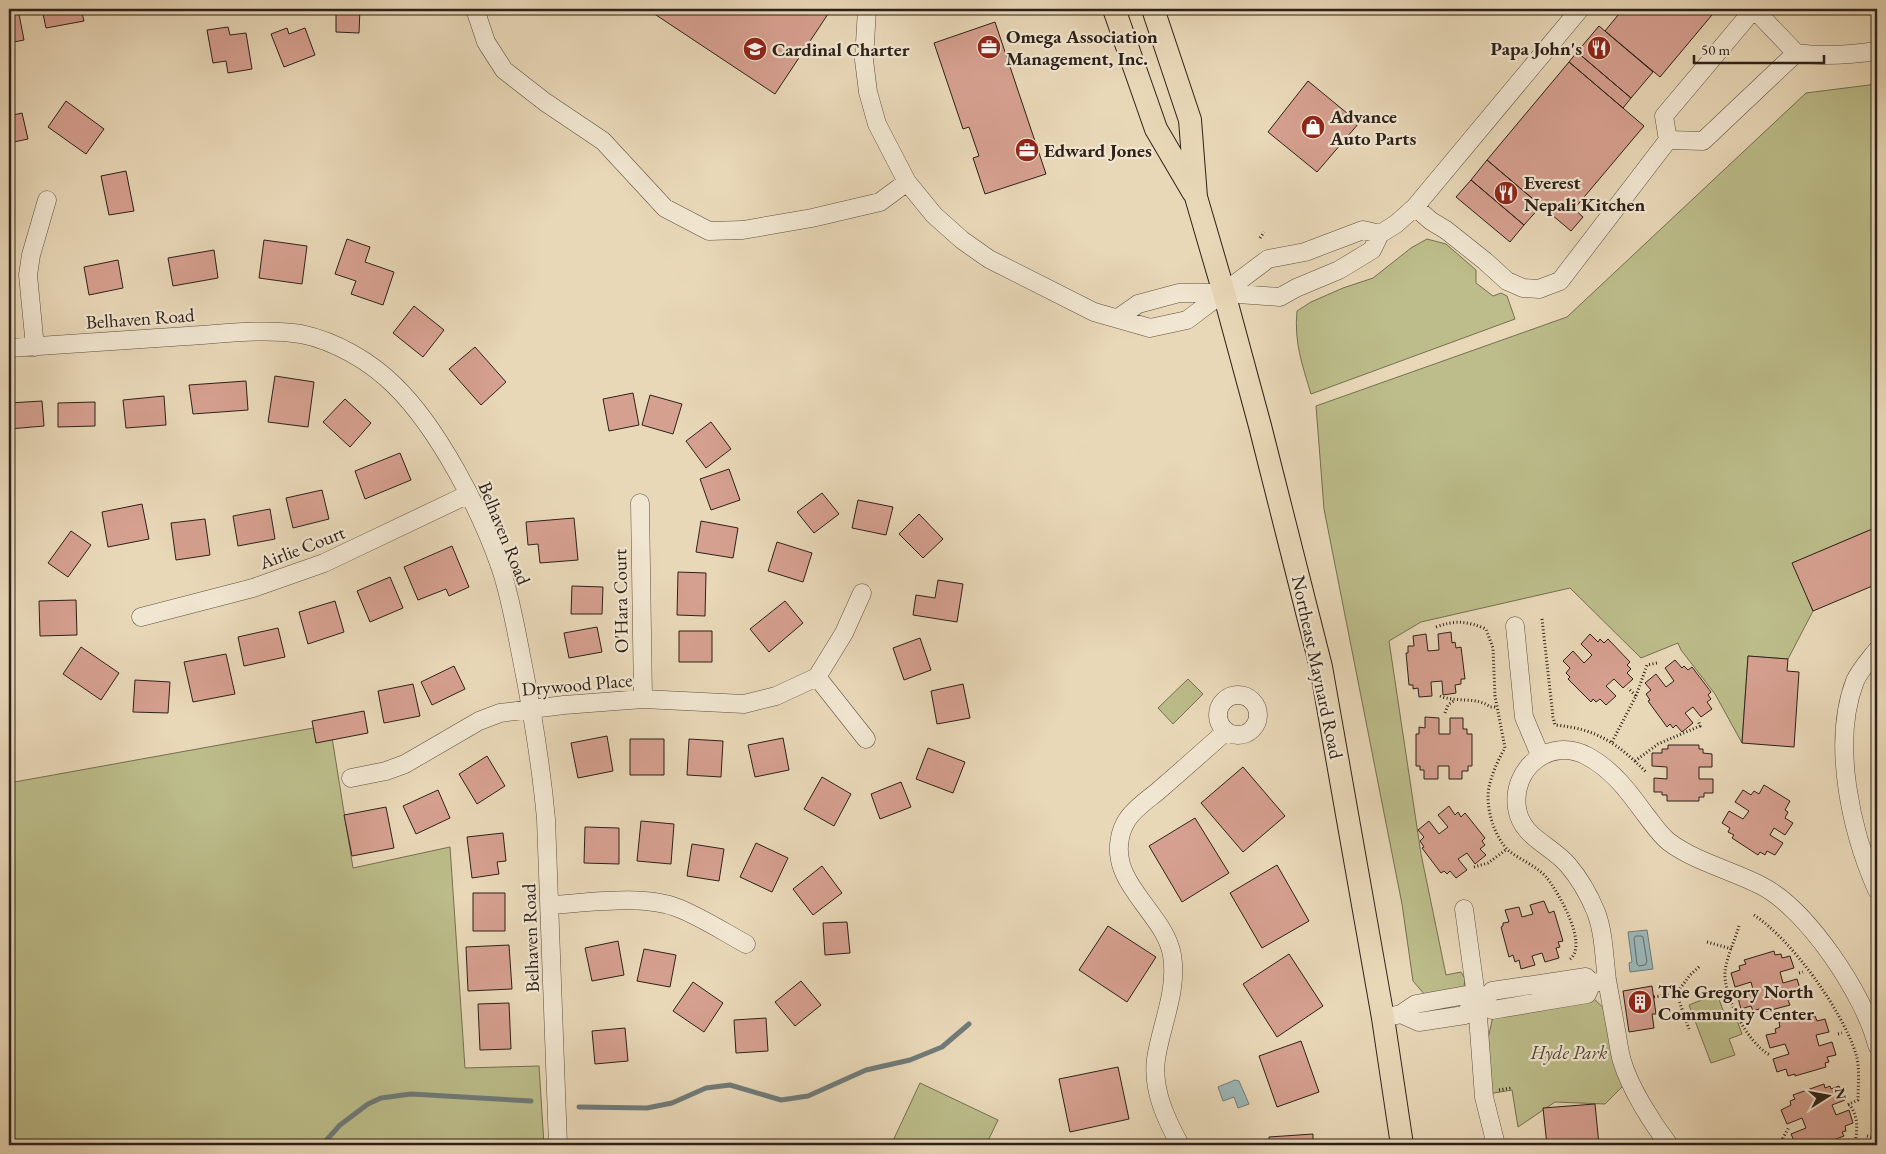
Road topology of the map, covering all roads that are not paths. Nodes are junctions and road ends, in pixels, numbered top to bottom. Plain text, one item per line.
1 (475, 9) edge
2 (867, 9) edge
3 (1114, 9) edge
4 (1153, 9) edge
5 (1580, 9) edge
6 (1754, 9) edge
7 (1877, 51) edge
8 (1796, 53) junction
9 (1668, 140) junction
10 (907, 182) junction
11 (1196, 197) junction
12 (47, 200) dead end
13 (1415, 207) junction
14 (1380, 234) junction
15 (1224, 293) junction
16 (1118, 318) junction
17 (35, 346) junction
18 (9, 348) edge
19 (469, 494) junction
20 (640, 504) dead end
21 (862, 593) dead end
22 (141, 617) dead end
23 (1515, 626) dead end
24 (1877, 650) edge
25 (817, 677) junction
26 (643, 699) junction
27 (532, 708) junction
28 (1226, 732) dead end
29 (866, 739) dead end
30 (1540, 755) junction
31 (351, 778) dead end
32 (1877, 890) edge
33 (550, 905) junction
34 (1464, 909) dead end
35 (746, 944) dead end
36 (1598, 982) junction
37 (1477, 1003) junction
38 (1392, 1016) junction
39 (1877, 1045) edge
40 (558, 1145) edge
41 (1180, 1145) edge
42 (1402, 1145) edge
43 (1496, 1145) edge
44 (1669, 1145) edge

1 - 10 street
2 - 10 street
3 - 11 main road, Northeast Maynard Road
4 - 11 main road, Northeast Maynard Road
5 - 13 street
6 - 8 street
6 - 9 street
7 - 8 street
8 - 9 street
9 - 13 street
10 - 16 street
11 - 15 main road, Northeast Maynard Road
12 - 17 street
13 - 14 street
14 - 15 street
14 - 15 street
15 - 16 street
15 - 16 street
15 - 38 main road, Northeast Maynard Road
17 - 18 street, Belhaven Road
17 - 19 street, Belhaven Road
19 - 22 street, Airlie Court
19 - 27 street, Belhaven Road
20 - 26 street, O'Hara Court
21 - 25 street
23 - 30 street
24 - 32 street
25 - 26 street, Drywood Place
25 - 29 street
26 - 27 street, Drywood Place
27 - 31 street, Drywood Place
27 - 33 street, Belhaven Road
28 - 41 street
30 - 36 street
30 - 39 street
33 - 35 street
33 - 40 street, Belhaven Road
34 - 37 street
36 - 37 street
36 - 44 street
37 - 38 street
37 - 43 street
38 - 42 main road, Northeast Maynard Road

